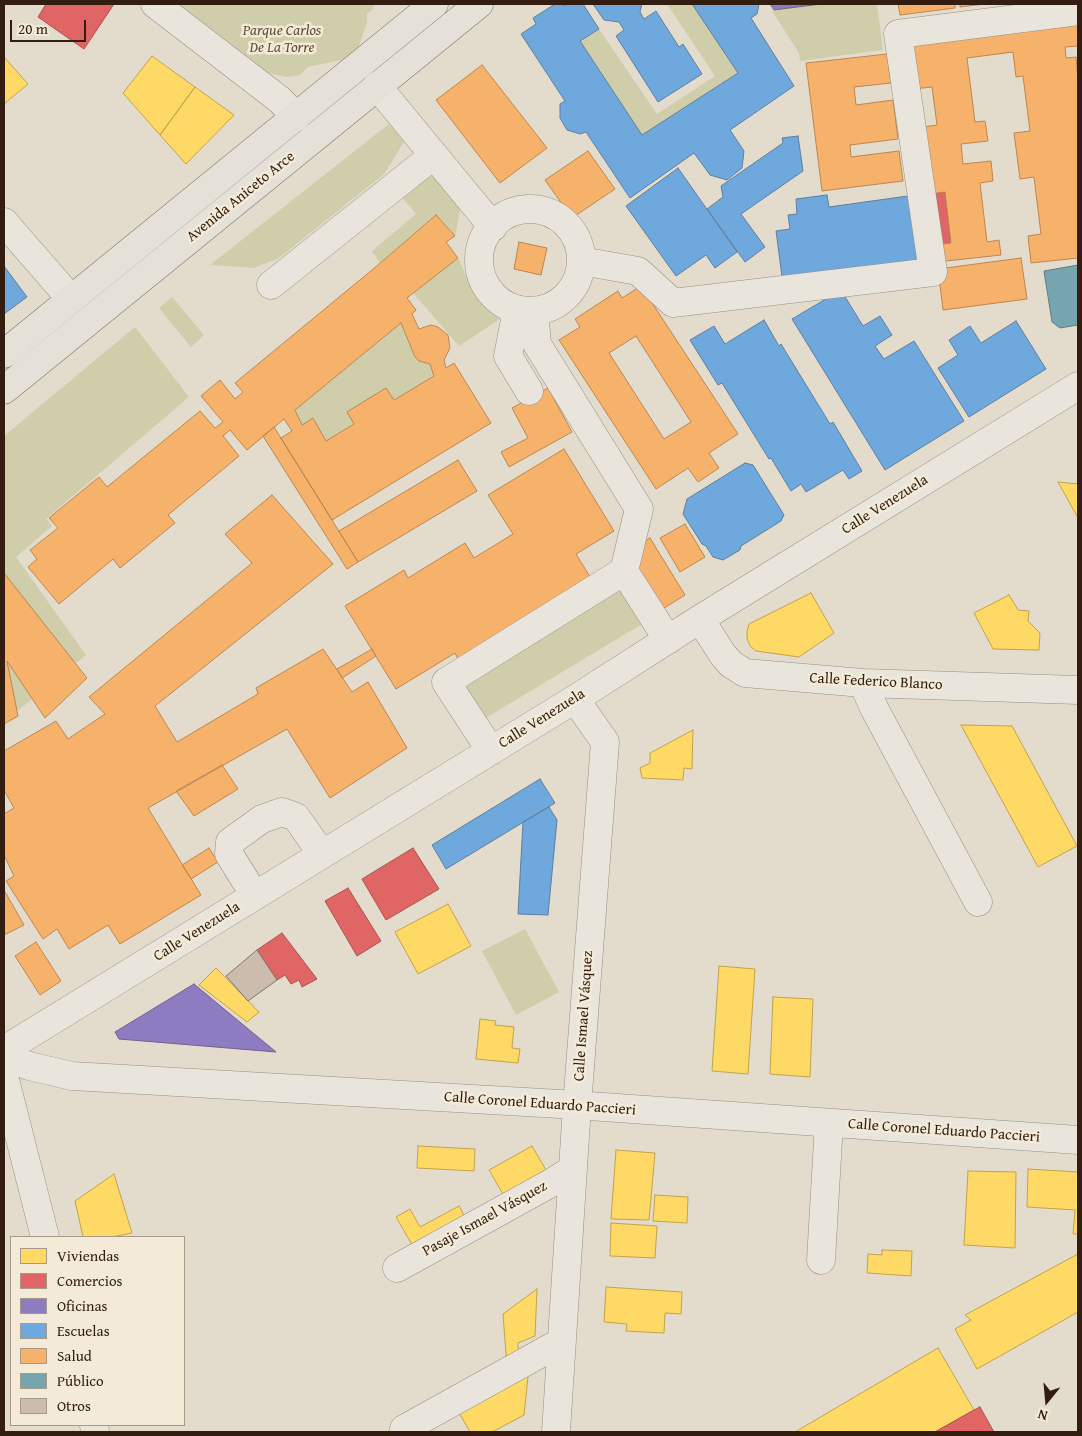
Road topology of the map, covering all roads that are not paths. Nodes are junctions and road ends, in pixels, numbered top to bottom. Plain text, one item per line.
1 (155, 4) edge
2 (434, 4) edge
3 (479, 4) edge
4 (1078, 11) edge
5 (377, 86) junction
6 (296, 117) junction
7 (434, 155) junction
8 (4, 222) edge
9 (493, 226) junction
10 (581, 262) junction
11 (271, 285) dead end
12 (71, 299) junction
13 (526, 311) junction
14 (4, 354) edge
15 (1078, 386) edge
16 (4, 390) edge
17 (529, 391) dead end
18 (624, 571) junction
19 (700, 619) junction
20 (668, 640) junction
21 (863, 683) junction
22 (1078, 690) edge
23 (575, 699) junction
24 (491, 751) junction
25 (322, 854) junction
26 (255, 896) junction
27 (978, 902) dead end
28 (4, 1050) edge
29 (4, 1056) edge
30 (4, 1076) edge
31 (577, 1106) junction
32 (829, 1123) junction
33 (1078, 1140) edge
34 (573, 1169) junction
35 (45, 1236) edge
36 (821, 1260) dead end
37 (397, 1268) dead end
38 (561, 1342) junction
39 (404, 1429) dead end
40 (556, 1432) edge

1 - 6 street
2 - 6 main road, Avenida Aniceto Arce
3 - 5 main road, Avenida Aniceto Arce
4 - 10 street
5 - 7 street
5 - 16 main road, Avenida Aniceto Arce
6 - 12 main road, Avenida Aniceto Arce
7 - 9 street
7 - 11 street
8 - 12 street
9 - 10 street
9 - 13 street
10 - 13 street
12 - 14 main road, Avenida Aniceto Arce
13 - 17 street
13 - 18 street
15 - 19 street, Calle Venezuela
18 - 20 street
18 - 24 street
19 - 20 street, Calle Venezuela
19 - 21 street, Calle Federico Blanco
20 - 23 street, Calle Venezuela
21 - 22 street, Calle Federico Blanco
21 - 27 street
23 - 24 street, Calle Venezuela
23 - 31 street, Calle Ismael Vásquez
24 - 25 street, Calle Venezuela
25 - 26 street, Calle Venezuela
25 - 26 street
26 - 28 street, Calle Venezuela
29 - 31 street, Calle Coronel Eduardo Paccieri
30 - 35 street
31 - 32 street, Calle Coronel Eduardo Paccieri
31 - 34 street, Calle Ismael Vásquez
32 - 33 street, Calle Coronel Eduardo Paccieri
32 - 36 street
34 - 37 street, Pasaje Ismael Vásquez
34 - 38 street, Calle Ismael Vásquez
38 - 39 street
38 - 40 street, Calle Ismael Vásquez

